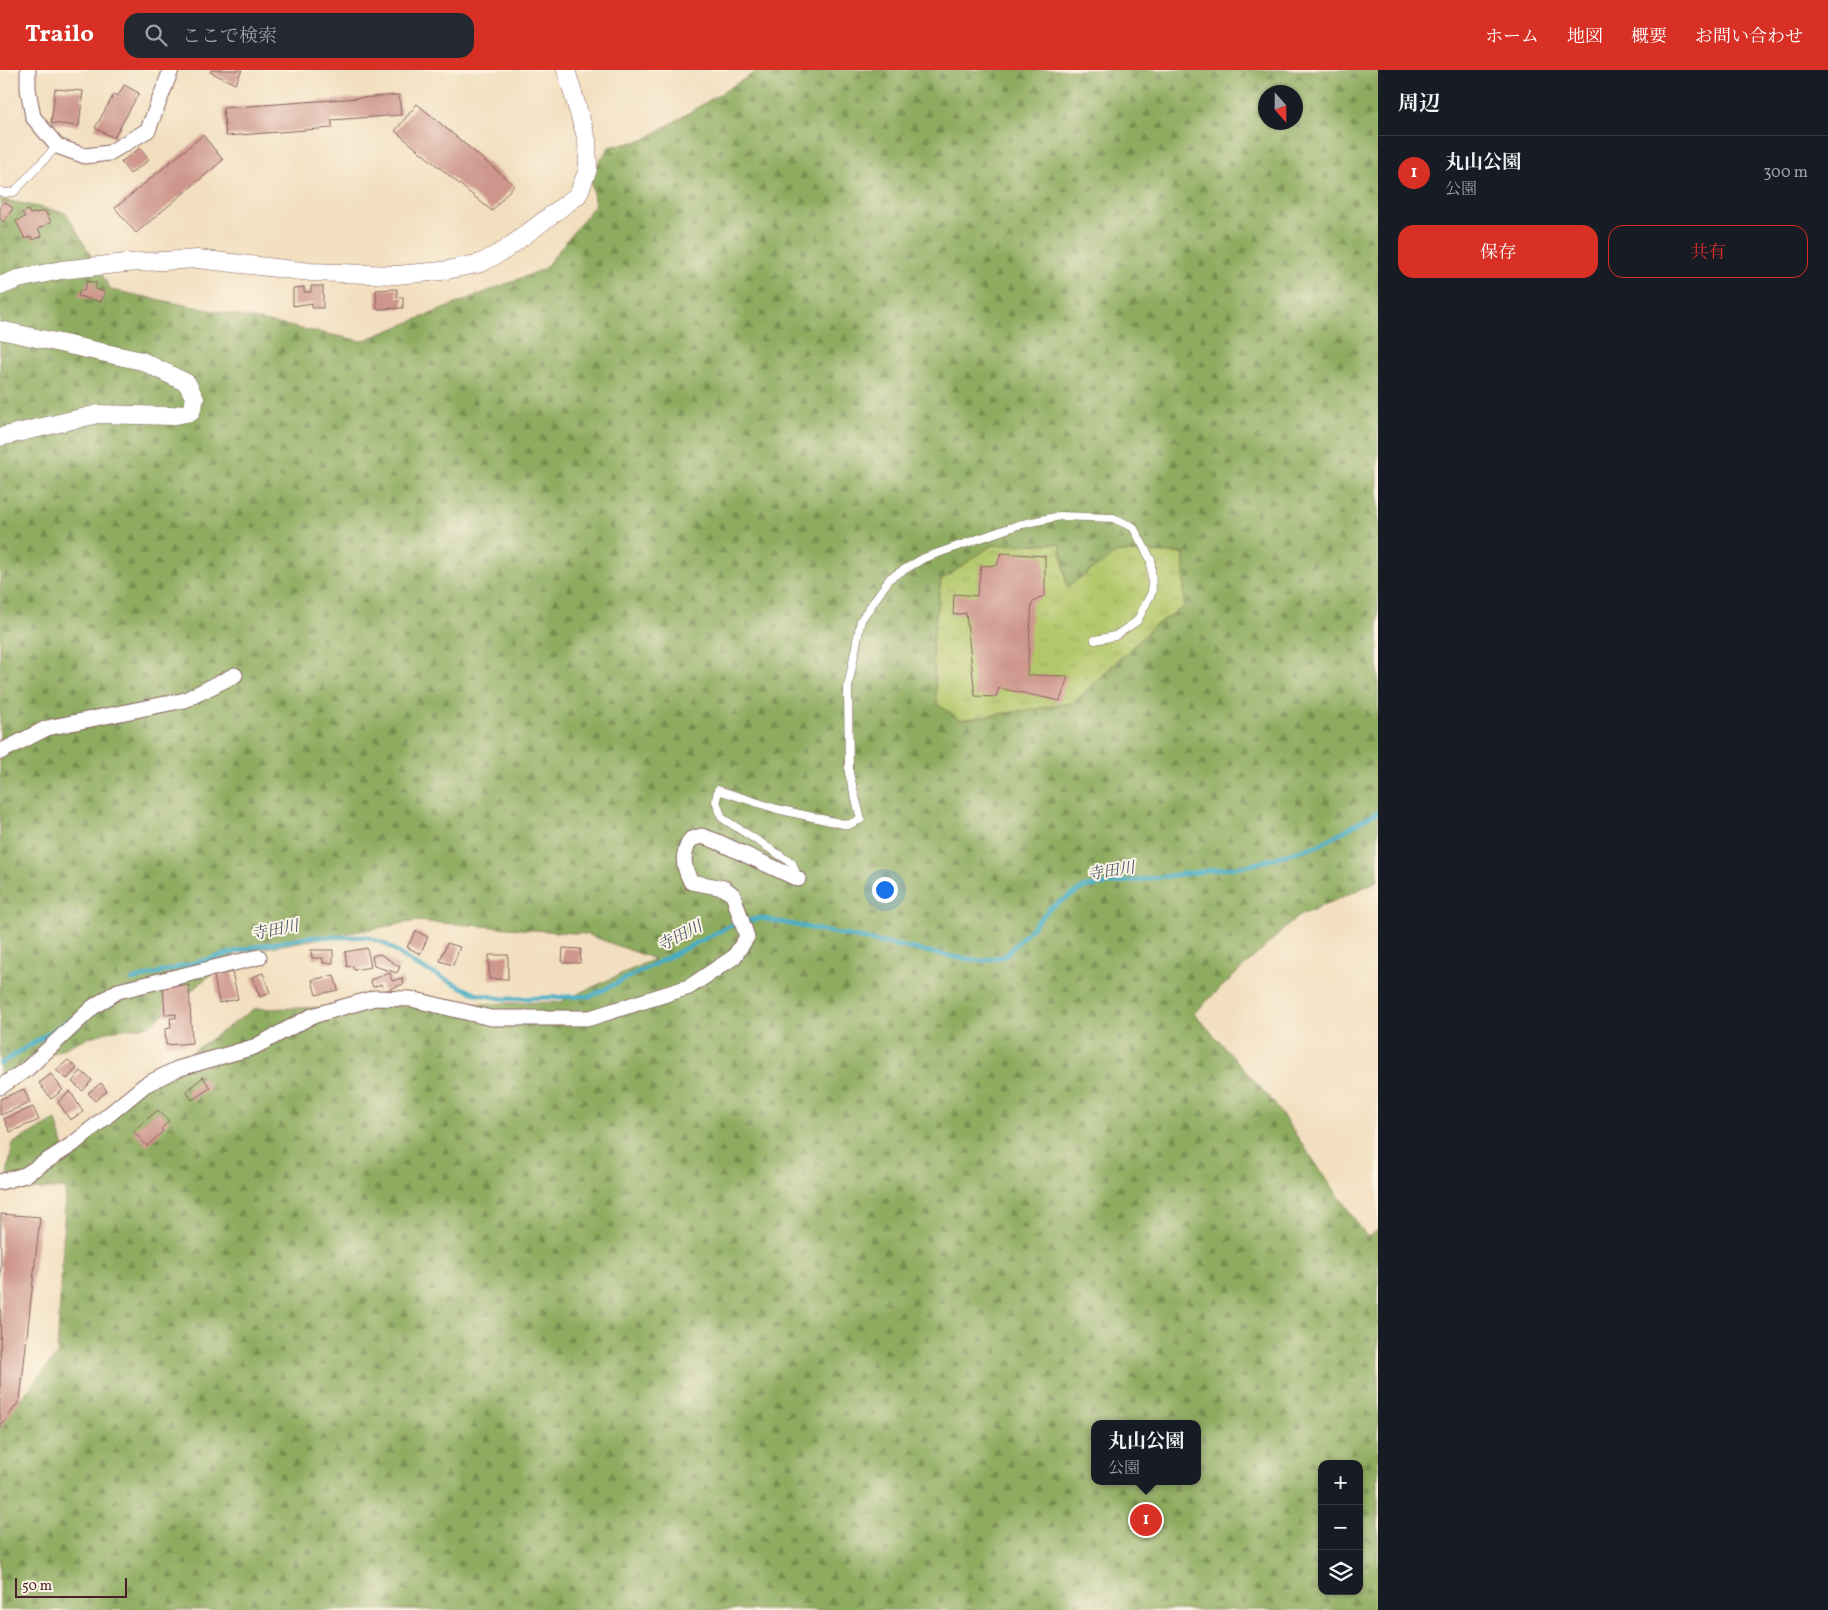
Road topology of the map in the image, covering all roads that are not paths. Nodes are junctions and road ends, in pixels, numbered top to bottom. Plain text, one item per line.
1 (28, 70) edge
2 (171, 70) edge
3 (566, 70) edge
4 (56, 146) junction
5 (0, 191) edge
6 (0, 286) edge
7 (0, 330) edge
8 (0, 437) edge
9 (1095, 640) dead end
10 (235, 675) dead end
11 (0, 752) edge
12 (798, 879) joint
13 (259, 957) dead end
14 (0, 1087) edge
15 (0, 1182) edge

1 - 4 street
2 - 4 street
3 - 6 street
4 - 5 lane
7 - 8 street
9 - 12 lane
10 - 11 street
12 - 15 street
13 - 14 street

